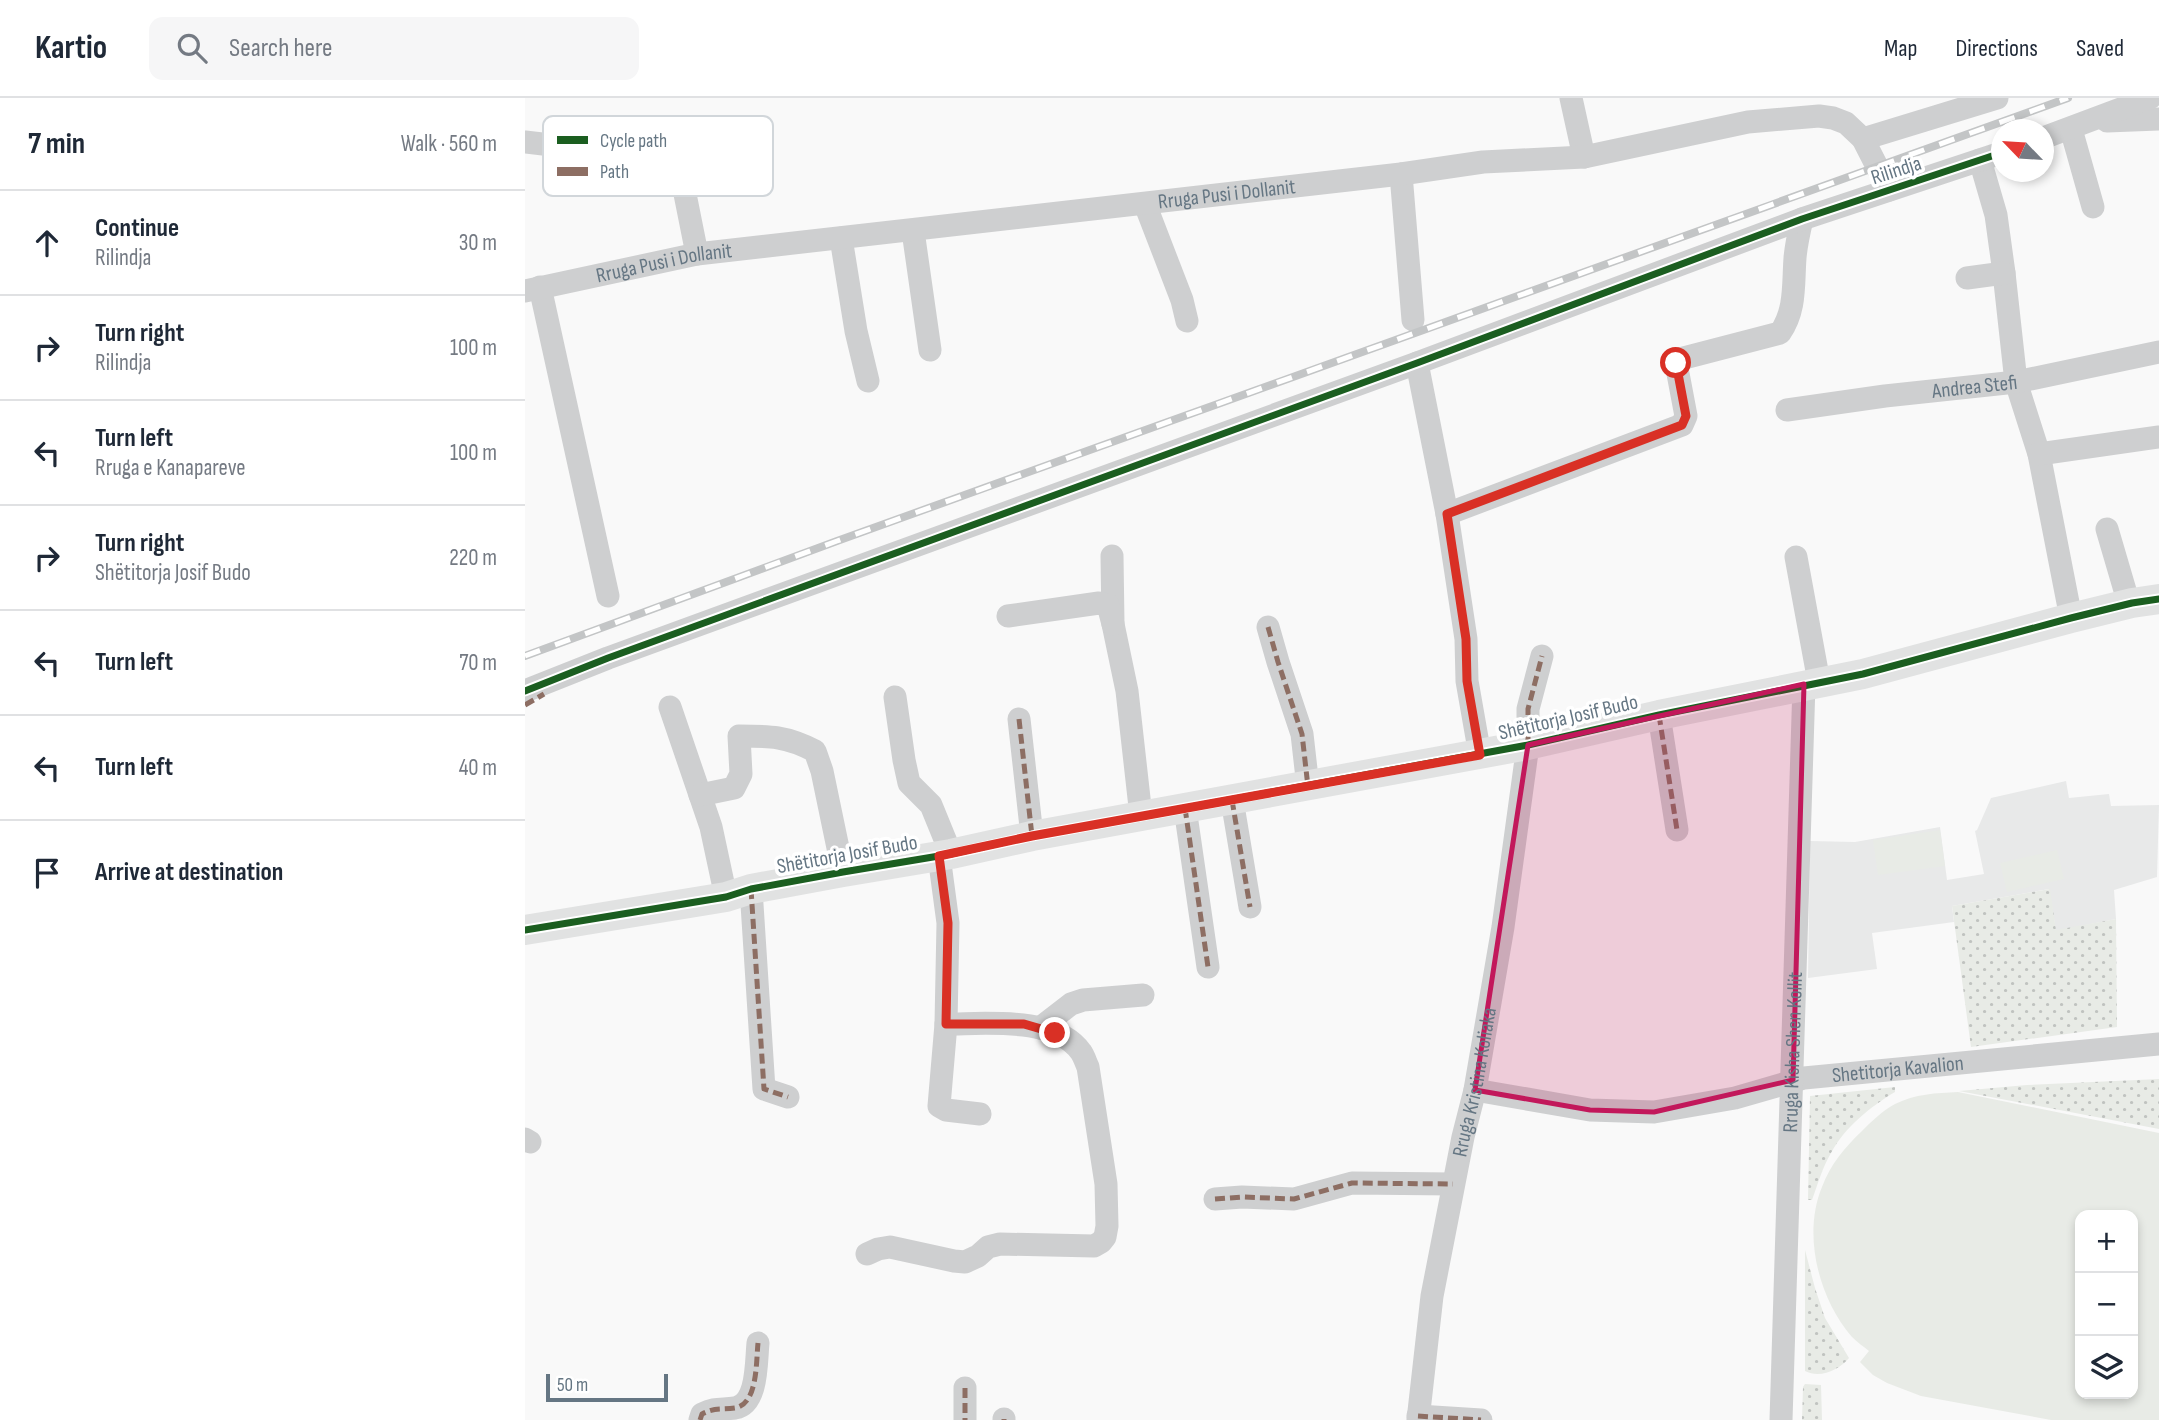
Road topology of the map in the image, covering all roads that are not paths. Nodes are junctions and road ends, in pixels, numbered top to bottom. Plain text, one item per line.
1 (1571, 98) edge
2 (1997, 98) edge
3 (2143, 101) edge
4 (2159, 118) edge
5 (2080, 125) junction
6 (2054, 134) edge
7 (1864, 139) junction
8 (525, 142) edge
9 (543, 144) edge
10 (1991, 156) edge
11 (1584, 157) junction
12 (1401, 174) junction
13 (1993, 182) edge
14 (1889, 190) junction
15 (685, 196) edge
16 (1145, 204) junction
17 (2093, 207) dead end
18 (1802, 219) junction
19 (913, 230) junction
20 (841, 239) junction
21 (697, 254) junction
22 (2004, 273) junction
23 (1967, 278) dead end
24 (532, 289) edge
25 (1413, 320) dead end
26 (1187, 321) dead end
27 (930, 350) dead end
28 (2159, 352) edge
29 (1417, 363) junction
30 (868, 381) dead end
31 (2015, 382) junction
32 (1787, 410) dead end
33 (2159, 437) edge
34 (2039, 454) junction
35 (1447, 514) junction
36 (2107, 529) dead end
37 (1112, 556) dead end
38 (1796, 557) dead end
39 (608, 596) dead end
40 (2151, 603) edge
41 (1008, 616) dead end
42 (2071, 618) junction
43 (1112, 624) junction
44 (1268, 627) dead end
45 (1542, 656) dead end
46 (1812, 683) junction
47 (531, 697) edge
48 (895, 697) dead end
49 (670, 708) dead end
50 (1659, 715) junction
51 (1019, 719) dead end
52 (1528, 745) junction
53 (1480, 755) junction
54 (1308, 787) junction
55 (700, 795) junction
56 (1232, 800) junction
57 (1185, 808) junction
58 (1141, 816) junction
59 (1677, 830) dead end
60 (1032, 836) junction
61 (945, 855) junction
62 (843, 872) junction
63 (739, 893) junction
64 (1250, 907) dead end
65 (525, 930) edge
66 (1208, 967) dead end
67 (1143, 995) dead end
68 (946, 1024) junction
69 (1040, 1028) junction
70 (2159, 1044) edge
71 (1793, 1080) junction
72 (1475, 1090) junction
73 (788, 1097) dead end
74 (981, 1114) dead end
75 (1453, 1184) junction
76 (1215, 1199) dead end
77 (867, 1254) dead end
78 (758, 1343) dead end
79 (965, 1388) dead end
80 (1418, 1418) edge
81 (700, 1420) edge
82 (965, 1420) edge
83 (1481, 1420) edge
84 (1781, 1420) edge

1 - 11 street
2 - 7 street
3 - 4 street
3 - 5 street
4 - 5 street
5 - 6 street
5 - 17 street
7 - 11 street, Rruga Pusi i Dollanit
7 - 14 street, Rruga Pusi i Dollanit
8 - 9 street
10 - 14 street, Rilindja
11 - 12 street, Rruga Pusi i Dollanit
12 - 16 street, Rruga Pusi i Dollanit
12 - 25 street
13 - 22 street
14 - 18 street, Rilindja
15 - 21 street
16 - 19 street, Rruga Pusi i Dollanit
16 - 26 street
18 - 29 street, Rilindja
18 - 35 street
19 - 20 street, Rruga Pusi i Dollanit
19 - 27 street
20 - 21 street, Rruga Pusi i Dollanit
20 - 30 street
21 - 24 street, Rruga Pusi i Dollanit
22 - 23 street
22 - 31 street
24 - 39 street
28 - 31 street, Andrea Stefi
29 - 35 street
29 - 47 street, Rilindja
31 - 32 street, Andrea Stefi
31 - 34 street
33 - 34 street
34 - 42 street
35 - 53 street
36 - 40 street
37 - 43 street
38 - 46 street, Rruga Kisha Shen Kollit
40 - 42 main road, Shëtitorja Josif Budo
41 - 43 street
42 - 46 main road, Shëtitorja Josif Budo
43 - 58 street
44 - 54 street
45 - 52 street, Rruga Kristina Koliaka
46 - 50 main road, Shëtitorja Josif Budo
46 - 71 street, Rruga Kisha Shen Kollit
48 - 61 street
49 - 55 street
50 - 52 main road, Shëtitorja Josif Budo
50 - 59 street
51 - 60 street
52 - 53 main road, Shëtitorja Josif Budo
52 - 72 street, Rruga Kristina Koliaka
53 - 54 main road, Shëtitorja Josif Budo
54 - 56 main road, Shëtitorja Josif Budo
55 - 62 street
55 - 63 street
56 - 57 main road, Shëtitorja Josif Budo
56 - 64 street
57 - 58 main road, Shëtitorja Josif Budo
57 - 66 street
58 - 60 main road, Shëtitorja Josif Budo
60 - 61 main road, Shëtitorja Josif Budo
61 - 62 main road, Shëtitorja Josif Budo
61 - 68 street
62 - 63 main road, Shëtitorja Josif Budo
63 - 65 main road, Shëtitorja Josif Budo
63 - 73 street
67 - 69 street
68 - 69 street
68 - 74 street
69 - 77 street
70 - 71 street, Shetitorja Kavalion
71 - 72 street, Shetitorja Kavalion
71 - 84 street, Rruga Kisha Shen Kollit
72 - 75 street, Rruga Kristina Koliaka
75 - 76 street
75 - 80 street, Rruga Kristina Koliaka
78 - 81 street
79 - 82 street
80 - 83 street

